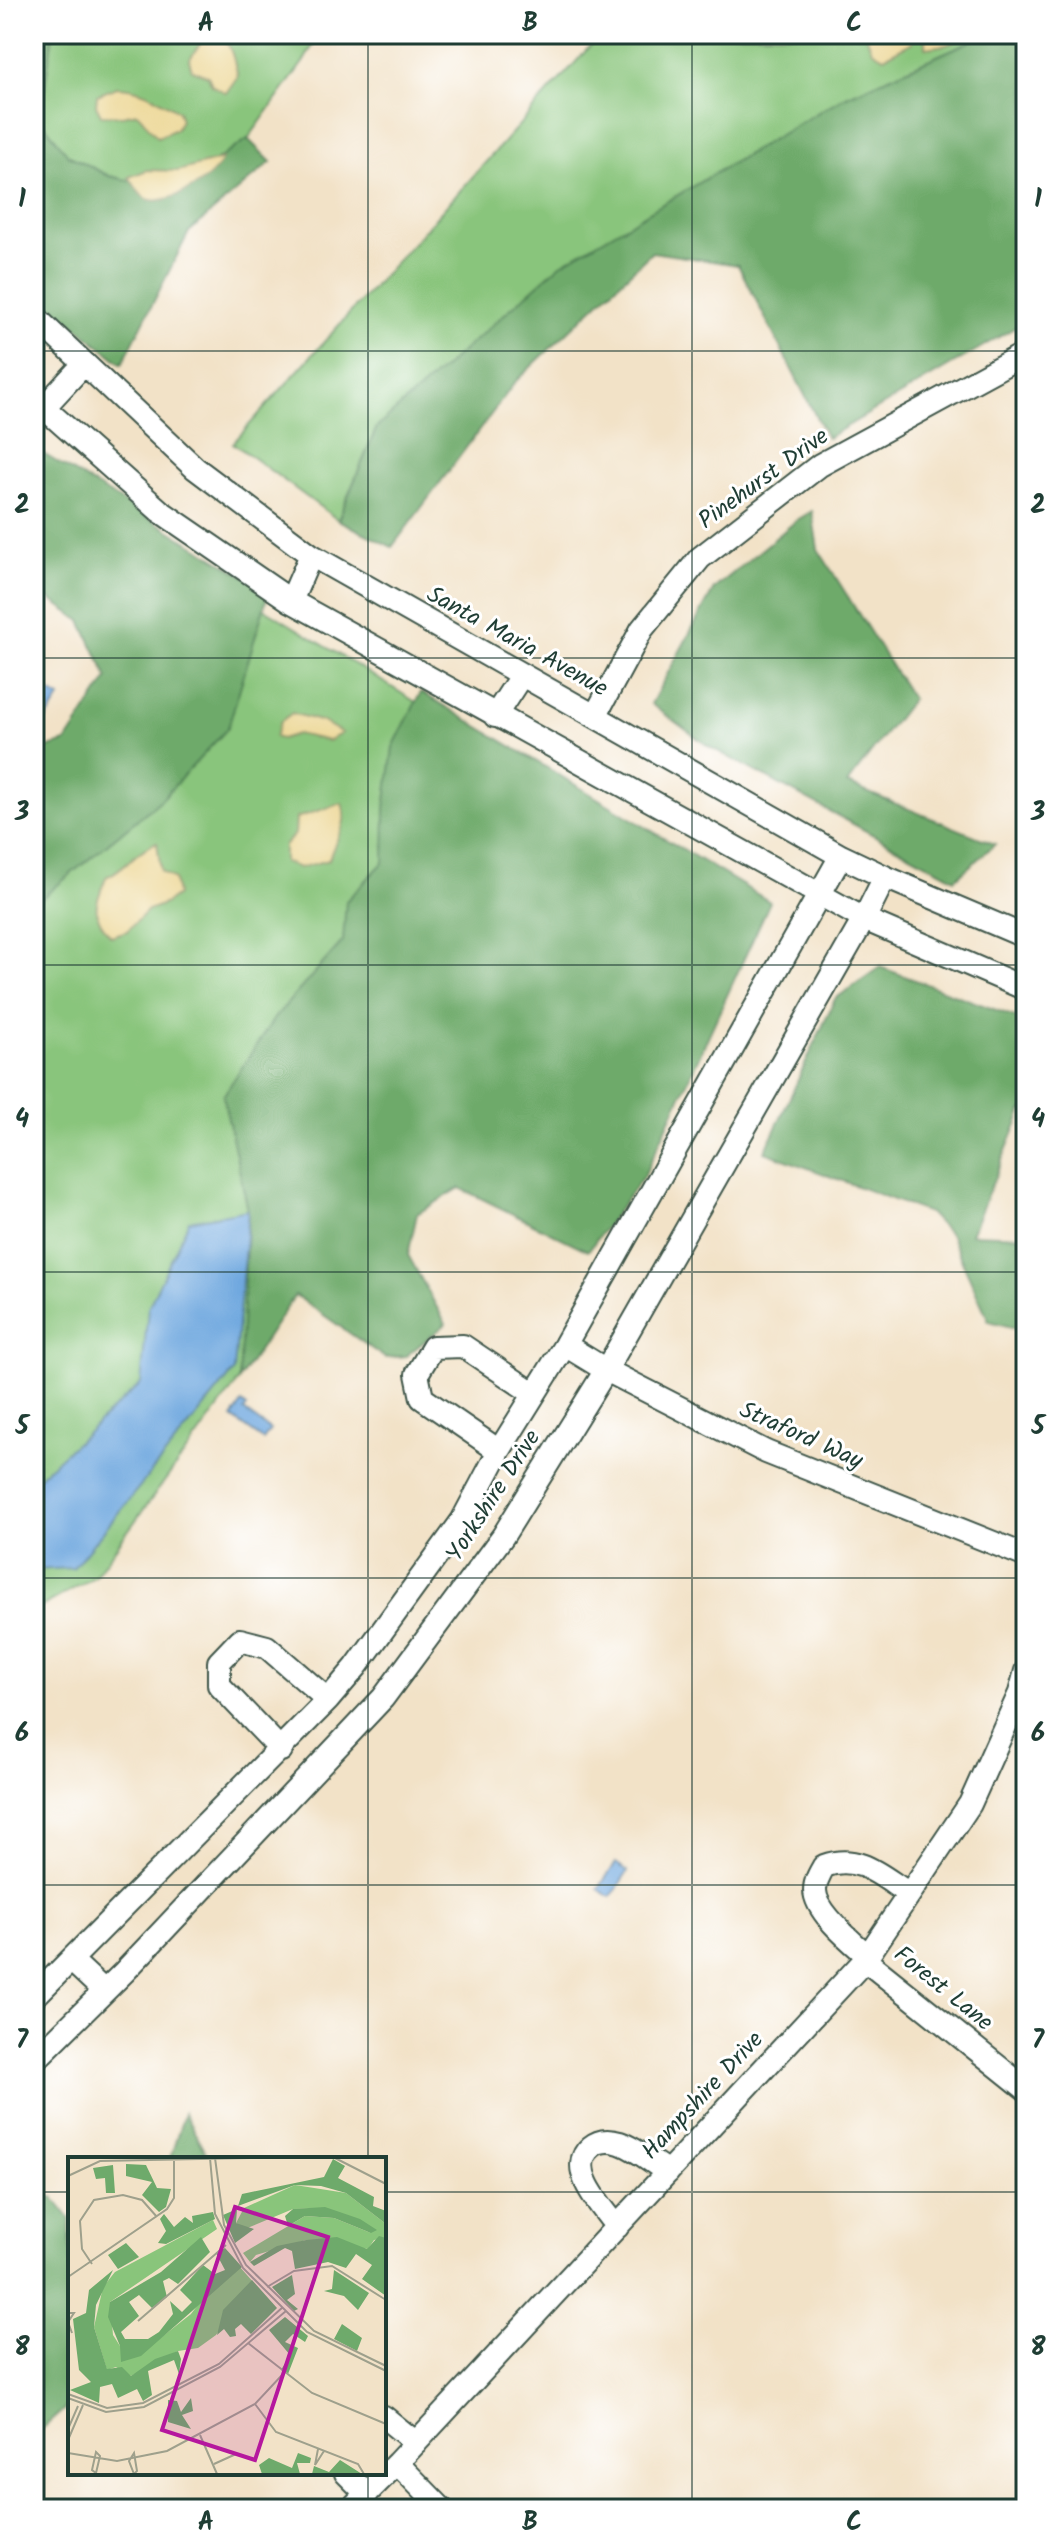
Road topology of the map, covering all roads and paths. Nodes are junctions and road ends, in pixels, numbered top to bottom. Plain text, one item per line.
1 (34, 316) edge
2 (1026, 353) edge
3 (83, 365) junction
4 (37, 408) edge
5 (311, 555) junction
6 (291, 601) junction
7 (521, 676) junction
8 (495, 716) junction
9 (595, 716) junction
10 (841, 856) junction
11 (885, 877) junction
12 (819, 895) junction
13 (864, 919) junction
14 (1026, 937) edge
15 (1026, 989) edge
16 (565, 1345) junction
17 (606, 1370) junction
18 (533, 1393) junction
19 (499, 1451) junction
20 (1026, 1556) edge
21 (1026, 1671) edge
22 (328, 1700) junction
23 (281, 1750) junction
24 (909, 1894) junction
25 (867, 1958) junction
26 (71, 1960) junction
27 (104, 1991) junction
28 (34, 1997) edge
29 (34, 2061) edge
30 (1026, 2089) edge
31 (668, 2172) junction
32 (617, 2227) junction
33 (386, 2419) edge
34 (416, 2443) junction
35 (397, 2463) junction
36 (386, 2474) edge
37 (347, 2475) edge
38 (385, 2475) edge
39 (359, 2501) edge
40 (442, 2509) edge

1 - 3 street, Santa Maria Avenue
2 - 9 street, Pinehurst Drive
3 - 4 street
3 - 5 street, Santa Maria Avenue
4 - 6 street
5 - 6 street
5 - 7 street, Santa Maria Avenue
6 - 8 street
7 - 8 street
7 - 9 street, Santa Maria Avenue
8 - 12 street
9 - 10 street, Santa Maria Avenue
10 - 11 street, Santa Maria Avenue
10 - 12 street, Yorkshire Drive
11 - 13 street, Yorkshire Drive
11 - 14 street, Santa Maria Avenue
12 - 13 street
12 - 16 street, Yorkshire Drive
13 - 15 street
13 - 17 street, Yorkshire Drive
16 - 17 street, Straford Way
16 - 18 street, Yorkshire Drive
17 - 20 street, Straford Way
17 - 27 street, Yorkshire Drive
18 - 19 street, Yorkshire Drive
18 - 19 street
19 - 22 street, Yorkshire Drive
21 - 24 street, Hampshire Drive
22 - 23 street, Yorkshire Drive
22 - 23 street
23 - 26 street, Yorkshire Drive
24 - 25 street, Hampshire Drive
24 - 25 street, Forest Lane
25 - 30 street, Forest Lane
25 - 31 street, Hampshire Drive
26 - 27 street
26 - 28 street, Yorkshire Drive
27 - 29 street, Yorkshire Drive
31 - 32 street, Hampshire Drive
31 - 32 street
32 - 34 street, Hampshire Drive
33 - 34 street
34 - 35 street, Hampshire Drive
35 - 36 street, Hampshire Drive
35 - 40 street
37 - 39 street
38 - 39 street, Hampshire Drive

